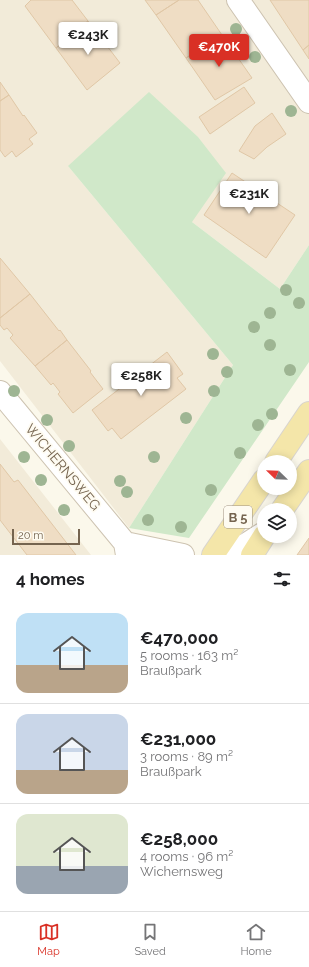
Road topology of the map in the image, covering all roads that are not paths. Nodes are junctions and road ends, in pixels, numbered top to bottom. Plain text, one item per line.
1 (238, 0) edge
2 (309, 102) edge
3 (0, 392) edge
4 (309, 413) edge
5 (281, 455) edge
6 (309, 470) edge
7 (257, 490) edge
8 (287, 503) edge
9 (257, 539) edge
10 (259, 543) edge
11 (124, 551) edge
12 (183, 555) edge
13 (214, 555) edge
14 (252, 555) edge

1 - 2 street
3 - 11 street, WICHERNSWEG
4 - 5 main road
6 - 8 main road
7 - 13 main road, B 5
9 - 13 street
10 - 14 main road, B 5
11 - 12 street, WICHERNSWEG

